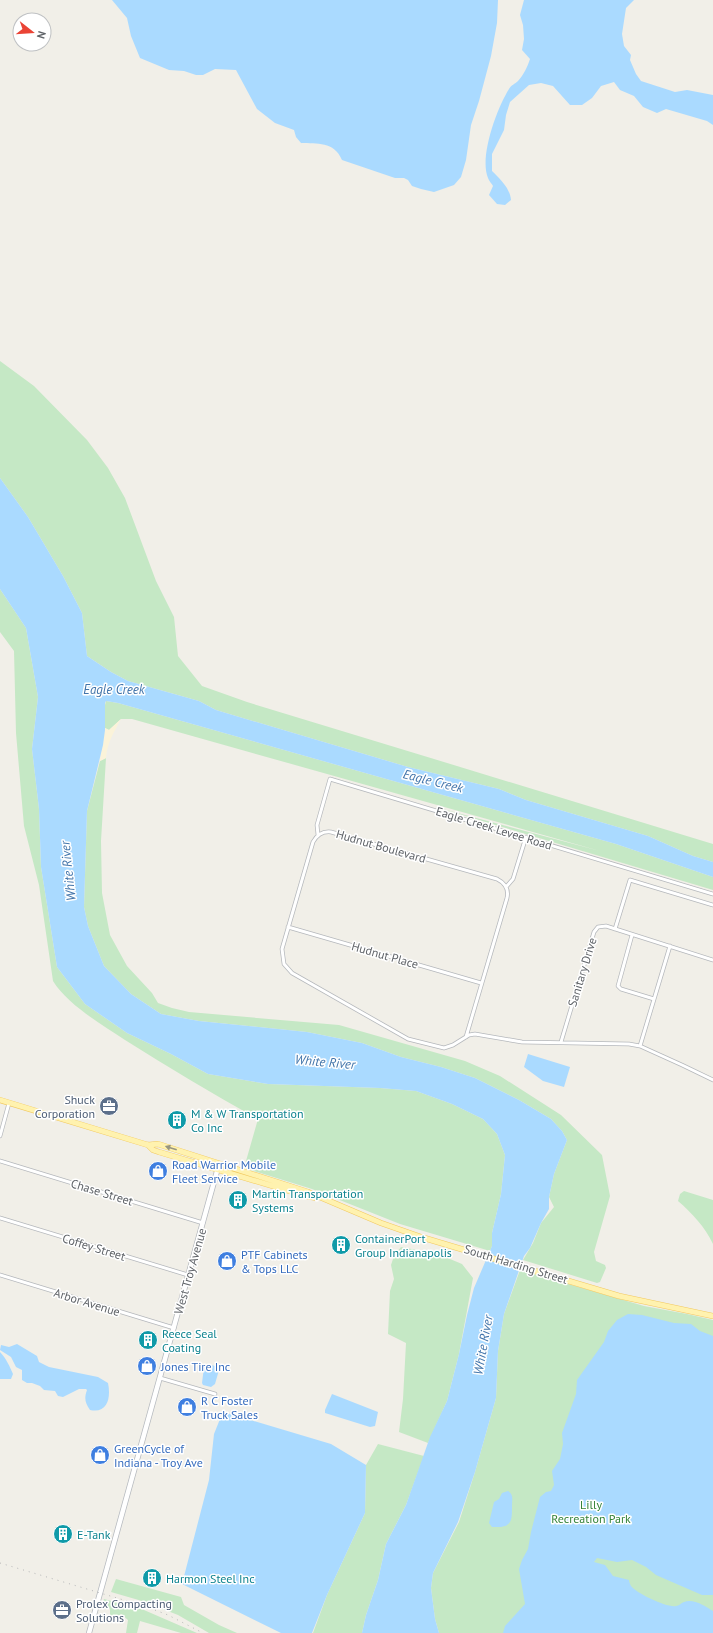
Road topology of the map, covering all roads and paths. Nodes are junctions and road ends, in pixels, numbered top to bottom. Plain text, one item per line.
1 (318, 835) junction
2 (526, 837) junction
3 (506, 887) junction
4 (713, 894) edge
5 (713, 905) edge
6 (288, 927) junction
7 (615, 929) junction
8 (632, 935) junction
9 (670, 946) junction
10 (713, 960) edge
11 (481, 983) junction
12 (654, 999) junction
13 (466, 1036) junction
14 (561, 1042) junction
15 (640, 1046) junction
16 (713, 1080) edge
17 (0, 1100) edge
18 (9, 1103) junction
19 (0, 1136) edge
20 (148, 1145) junction
21 (0, 1161) edge
22 (219, 1164) junction
23 (218, 1170) junction
24 (324, 1199) junction
25 (0, 1218) edge
26 (203, 1223) junction
27 (0, 1275) edge
28 (188, 1276) junction
29 (713, 1316) edge
30 (174, 1328) junction
31 (160, 1378) junction
32 (215, 1394) dead end
33 (89, 1633) edge

1 - 2 street, Eagle Creek Levee Road
1 - 3 street, Hudnut Boulevard
1 - 6 street, Hudnut Boulevard
2 - 3 street
2 - 4 street, Eagle Creek Levee Road
3 - 11 street
5 - 7 street
6 - 11 street, Hudnut Place
6 - 13 street, Hudnut Boulevard
7 - 8 street, Sanitary Drive
7 - 14 street, Sanitary Drive
8 - 9 street, Sanitary Drive
8 - 12 street
9 - 10 street, Sanitary Drive
9 - 12 street
11 - 13 street
12 - 15 street
13 - 14 street
14 - 15 street
15 - 16 street
17 - 18 main road
18 - 19 street
18 - 20 main road
22 -> 20 main road
20 - 23 main road
21 - 26 street, Chase Street
22 - 23 main road, West Troy Avenue
22 - 24 main road
23 - 24 main road
23 - 26 main road, West Troy Avenue
24 - 29 main road, South Harding Street
25 - 28 street, Coffey Street
26 - 28 main road, West Troy Avenue
27 - 30 street, Arbor Avenue
28 - 30 main road, West Troy Avenue
30 - 31 main road, West Troy Avenue
31 - 32 street
31 - 33 main road, West Troy Avenue

